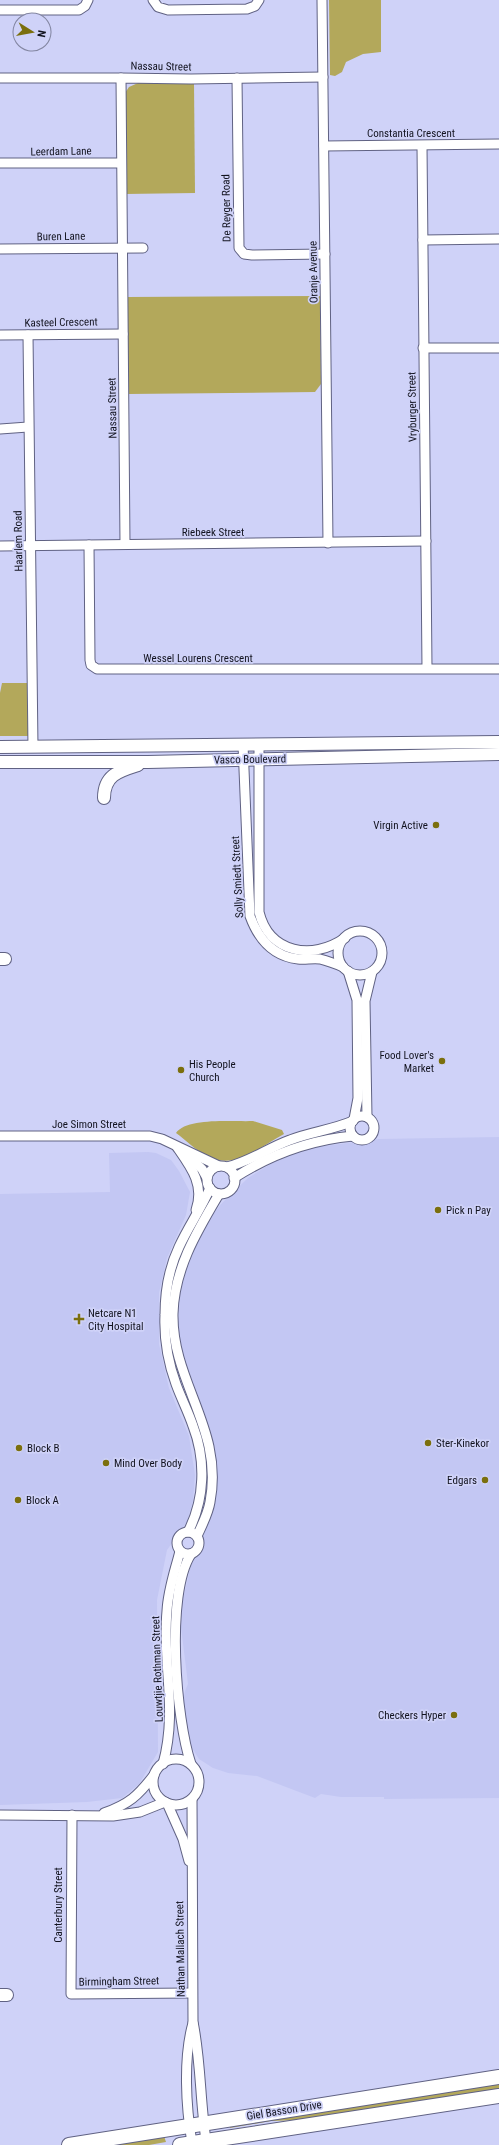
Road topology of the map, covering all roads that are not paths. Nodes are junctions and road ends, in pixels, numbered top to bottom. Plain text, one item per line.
1 (88, 0) edge
2 (153, 0) edge
3 (259, 0) edge
4 (322, 0) edge
5 (0, 10) edge
6 (0, 78) edge
7 (121, 78) junction
8 (237, 78) junction
9 (323, 78) junction
10 (499, 144) edge
11 (324, 146) junction
12 (422, 146) junction
13 (0, 163) edge
14 (121, 163) junction
15 (499, 239) edge
16 (423, 240) junction
17 (122, 248) junction
18 (144, 248) dead end
19 (0, 249) edge
20 (325, 254) junction
21 (123, 334) junction
22 (0, 335) edge
23 (28, 335) junction
24 (423, 348) junction
25 (499, 348) edge
26 (28, 427) junction
27 (0, 429) edge
28 (426, 541) junction
29 (328, 543) junction
30 (125, 544) junction
31 (88, 545) junction
32 (0, 546) edge
33 (29, 546) junction
34 (427, 668) junction
35 (499, 668) edge
36 (499, 742) edge
37 (243, 745) junction
38 (259, 745) junction
39 (0, 747) edge
40 (33, 747) junction
41 (499, 754) edge
42 (244, 759) junction
43 (259, 759) junction
44 (0, 762) edge
45 (148, 762) junction
46 (104, 798) dead end
47 (344, 938) junction
48 (346, 969) junction
49 (372, 972) junction
50 (367, 1117) junction
51 (354, 1120) junction
52 (0, 1136) edge
53 (353, 1136) junction
54 (177, 1146) junction
55 (223, 1167) junction
56 (207, 1178) junction
57 (234, 1178) junction
58 (210, 1188) junction
59 (219, 1194) junction
60 (189, 1228) junction
61 (188, 1532) junction
62 (197, 1536) junction
63 (180, 1551) junction
64 (191, 1554) junction
65 (163, 1764) junction
66 (191, 1764) junction
67 (155, 1774) junction
68 (192, 1799) junction
69 (166, 1803) junction
70 (72, 1815) junction
71 (101, 1815) junction
72 (0, 1816) edge
73 (192, 1876) junction
74 (192, 1993) junction
75 (71, 1994) joint
76 (193, 2022) junction
77 (499, 2077) edge
78 (499, 2096) edge
79 (203, 2123) junction
80 (189, 2125) junction
81 (206, 2140) junction
82 (186, 2144) edge
83 (69, 2145) edge

1 - 5 street
2 - 3 street
4 - 9 street, Oranje Avenue
6 - 7 street
7 - 8 street, Nassau Street
7 - 14 street, Nassau Street
8 - 9 street, Nassau Street
8 - 20 street, De Reyger Road
9 - 11 street, Oranje Avenue
10 - 12 street, Constantia Crescent
11 - 12 street, Constantia Crescent
11 - 20 street, Oranje Avenue
12 - 16 street, Vryburger Street
13 - 14 street, Leerdam Lane
14 - 17 street, Nassau Street
15 - 16 street
16 - 24 street, Vryburger Street
17 - 18 street
17 - 19 street, Buren Lane
17 - 21 street, Nassau Street
20 - 29 street, Oranje Avenue
21 - 23 street, Kasteel Crescent
21 - 30 street, Nassau Street
22 - 23 street, Kasteel Crescent
23 - 26 street, Haarlem Road
24 - 25 street
24 - 28 street, Vryburger Street
26 - 27 street
26 - 33 street, Haarlem Road
28 - 29 street, Riebeek Street
28 - 34 street, Vryburger Street
29 - 30 street, Riebeek Street
30 - 31 street, Riebeek Street
31 - 33 street, Riebeek Street
31 - 34 street, Wessel Lourens Crescent
32 - 33 street, Riebeek Street
33 - 40 street, Haarlem Road
34 - 35 street
36 - 38 main road, Vasco Boulevard
37 - 38 main road, Vasco Boulevard
37 - 40 main road, Vasco Boulevard
37 - 42 street, Solly Smiedt Street
38 - 43 street, Solly Smiedt Street
39 - 40 main road, Vasco Boulevard
41 - 43 main road, Vasco Boulevard
42 - 43 main road, Vasco Boulevard
42 - 45 main road, Vasco Boulevard
42 - 48 street, Solly Smiedt Street
43 - 47 street, Solly Smiedt Street
44 - 45 main road, Vasco Boulevard
45 - 46 main road
47 - 48 street
47 - 49 street
48 - 49 street
48 - 51 street
49 - 50 street
50 - 51 street
50 - 53 street
51 - 53 street
51 - 55 street
52 - 54 street, Joe Simon Street
53 - 57 street
54 - 55 street, Joe Simon Street
54 - 56 street, Joe Simon Street
54 - 60 street
55 - 56 street
55 - 57 street
56 - 58 street
57 - 59 street
58 - 59 street
58 - 60 street, Louwtjie Rothman Street
59 - 62 street, Louwtjie Rothman Street
60 - 61 street, Louwtjie Rothman Street
61 - 62 street
61 - 63 street, Louwtjie Rothman Street
62 - 64 street, Louwtjie Rothman Street
63 - 64 street
63 - 65 street, Louwtjie Rothman Street
64 - 66 street, Louwtjie Rothman Street
65 - 66 street
65 - 67 street
66 - 68 street
67 - 69 street
67 - 71 street
68 - 69 street
68 - 73 street, Nathan Mallach Street
69 - 71 street
69 - 73 street, Nathan Mallach Street
70 - 71 street
70 - 72 street
70 - 75 street, Canterbury Street
73 - 74 street, Nathan Mallach Street
74 - 75 street, Birmingham Street
74 - 76 street, Nathan Mallach Street
76 - 79 street, Nathan Mallach Street
76 - 80 street, Nathan Mallach Street
77 - 79 main road, Giel Basson Drive
78 - 81 main road, Giel Basson Drive
79 - 80 main road, Giel Basson Drive
79 - 81 street, Nathan Mallach Street
80 - 82 street, Nathan Mallach Street
80 - 83 main road, Giel Basson Drive
81 - 82 main road, Giel Basson Drive

